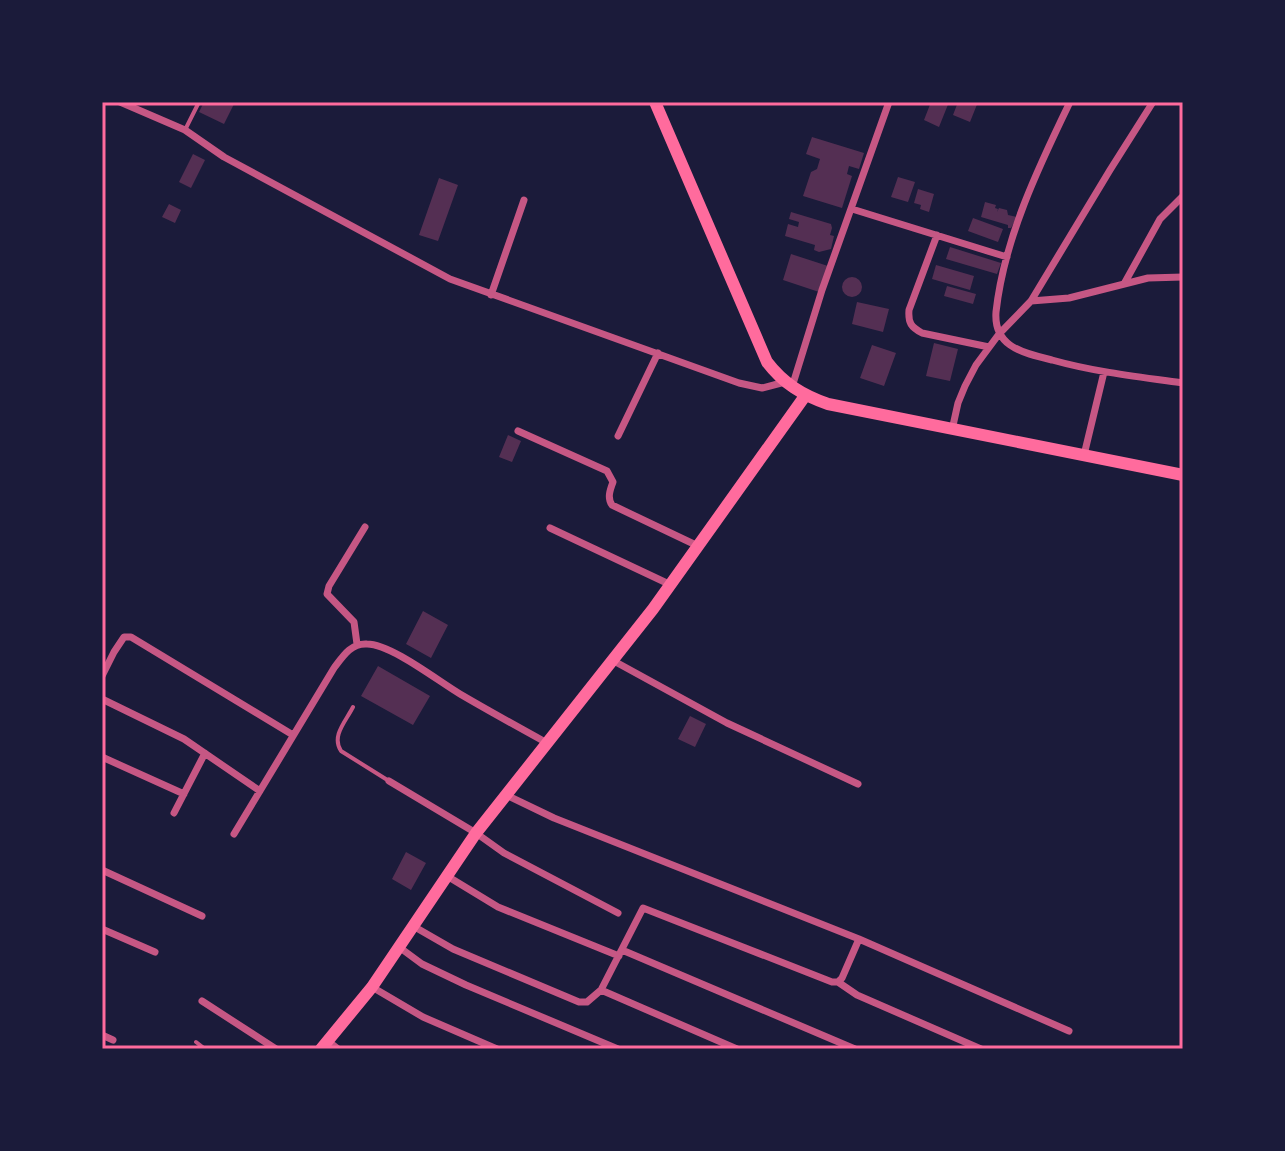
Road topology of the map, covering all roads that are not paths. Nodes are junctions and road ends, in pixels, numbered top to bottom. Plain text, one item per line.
1 (120, 102) edge
2 (199, 102) edge
3 (655, 102) edge
4 (889, 102) edge
5 (1070, 102) edge
6 (1153, 102) edge
7 (185, 130) junction
8 (1183, 196) edge
9 (524, 200) dead end
10 (852, 209) junction
11 (937, 235) junction
12 (1007, 257) junction
13 (1183, 277) edge
14 (1124, 284) junction
15 (491, 295) junction
16 (1031, 301) junction
17 (999, 334) junction
18 (989, 347) junction
19 (658, 353) junction
20 (1104, 372) junction
21 (1183, 383) edge
22 (789, 384) junction
23 (805, 396) junction
24 (952, 430) junction
25 (518, 431) dead end
26 (618, 436) dead end
27 (1084, 456) junction
28 (1183, 475) edge
29 (365, 527) dead end
30 (550, 528) dead end
31 (698, 546) junction
32 (671, 585) junction
33 (357, 644) junction
34 (612, 660) junction
35 (102, 676) edge
36 (102, 699) edge
37 (353, 707) dead end
38 (293, 735) junction
39 (547, 743) junction
40 (205, 753) junction
41 (102, 757) edge
42 (389, 781) joint
43 (858, 784) dead end
44 (260, 791) junction
45 (184, 794) junction
46 (506, 795) junction
47 (174, 813) dead end
48 (476, 833) junction
49 (234, 834) dead end
50 (102, 870) edge
51 (447, 876) junction
52 (618, 913) dead end
53 (202, 916) dead end
54 (413, 926) junction
55 (102, 929) edge
56 (859, 939) junction
57 (399, 947) junction
58 (155, 952) dead end
59 (620, 953) junction
60 (838, 982) junction
61 (372, 987) junction
62 (601, 990) junction
63 (202, 1001) dead end
64 (1069, 1031) dead end
65 (102, 1035) edge
66 (113, 1040) dead end
67 (196, 1042) dead end
68 (329, 1046) edge
69 (205, 1049) edge
70 (276, 1049) edge
71 (497, 1049) edge
72 (618, 1049) edge
73 (737, 1049) edge
74 (855, 1049) edge
75 (981, 1049) edge

1 - 7 street
2 - 7 lane
3 - 22 main road
4 - 10 street
5 - 12 street
6 - 16 street
7 - 15 street
8 - 14 street
9 - 15 street
10 - 11 street
10 - 22 street
11 - 12 street
11 - 18 street
12 - 17 street
13 - 14 street
14 - 16 street
15 - 19 street
16 - 17 street
17 - 18 street
17 - 20 street
18 - 24 street
19 - 22 street
19 - 26 street
20 - 21 street
20 - 27 street
22 - 23 main road
23 - 24 main road
23 - 31 main road
24 - 27 main road
25 - 31 street
27 - 28 main road
29 - 33 street
30 - 32 street
31 - 32 main road
32 - 34 main road
33 - 38 street
33 - 39 street
34 - 39 main road
34 - 43 street
35 - 38 street
36 - 40 street
37 - 42 lane
38 - 44 street
39 - 46 main road
40 - 44 street
40 - 45 street
41 - 45 street
42 - 48 street
44 - 49 street
45 - 47 street
46 - 48 main road
46 - 56 street
48 - 51 main road
48 - 52 street
50 - 53 street
51 - 54 main road
51 - 59 street
54 - 57 main road
54 - 62 street
55 - 58 street
56 - 60 street
56 - 64 street
57 - 61 main road
57 - 72 street
59 - 60 street
59 - 62 street
59 - 74 street
60 - 75 street
61 - 68 main road
61 - 71 street
62 - 73 street
63 - 70 street
65 - 66 street
67 - 69 lane

